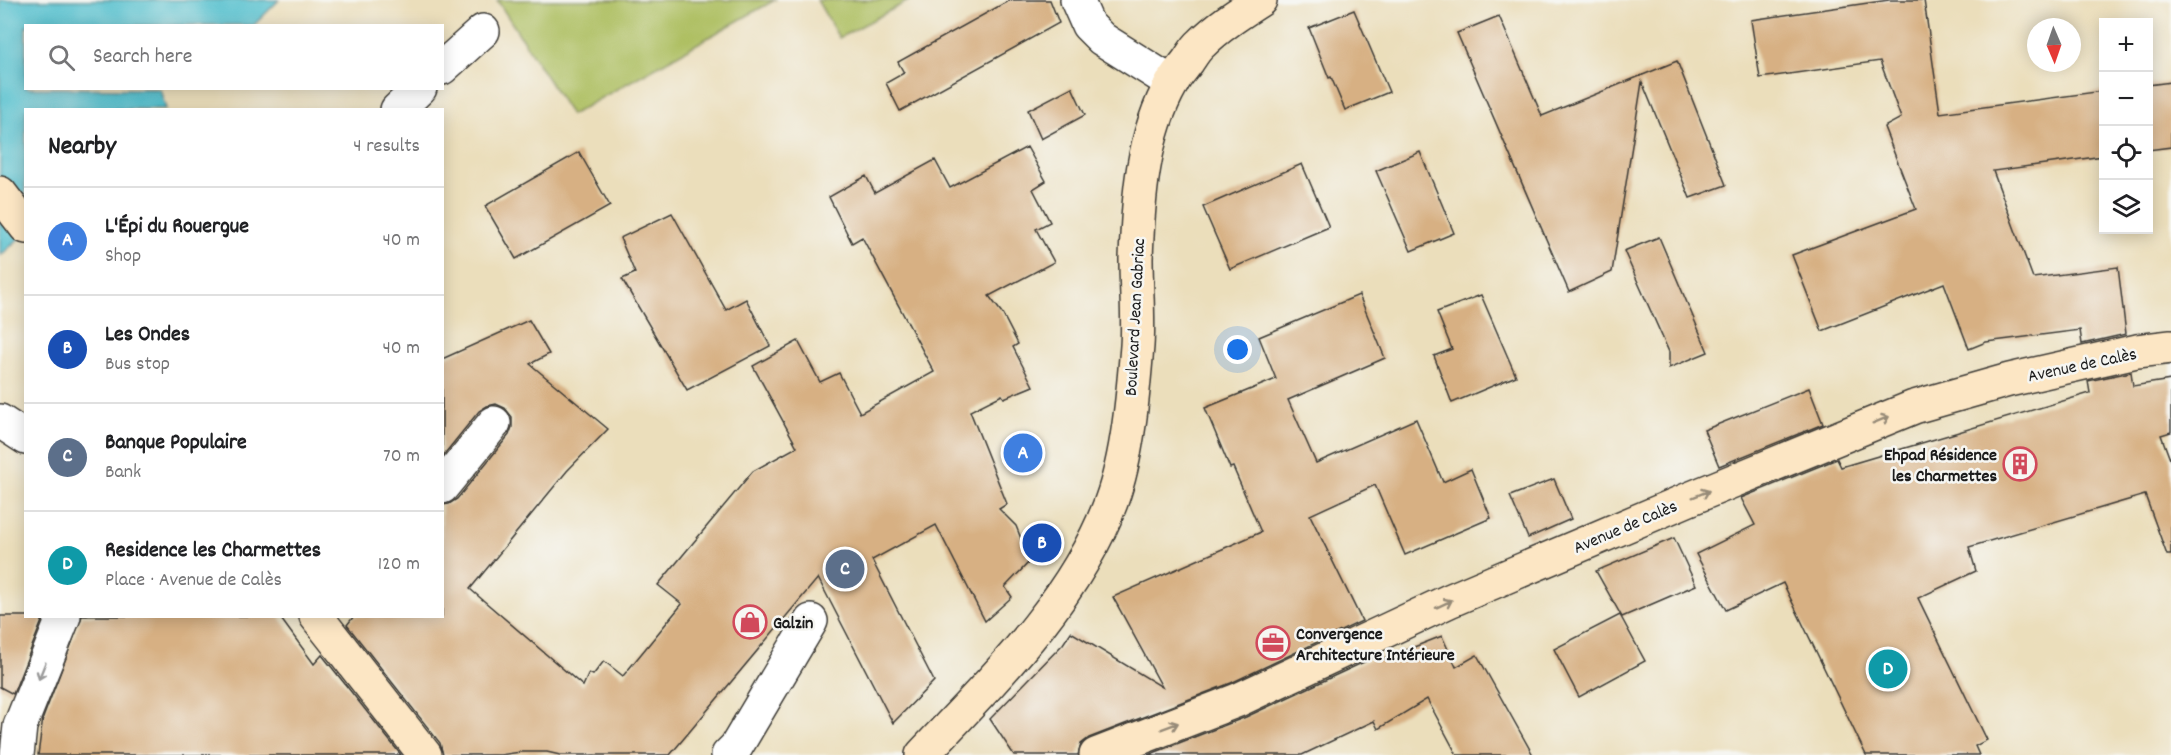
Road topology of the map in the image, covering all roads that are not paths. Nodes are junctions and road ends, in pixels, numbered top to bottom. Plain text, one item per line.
1 (1077, 0) edge
2 (1260, 0) edge
3 (483, 31) dead end
4 (444, 66) edge
5 (1172, 83) junction
6 (418, 90) edge
7 (399, 108) edge
8 (0, 193) edge
9 (24, 224) edge
10 (2171, 347) edge
11 (0, 421) edge
12 (494, 423) dead end
13 (24, 437) edge
14 (444, 485) edge
15 (63, 618) edge
16 (811, 621) dead end
17 (328, 622) edge
18 (12, 739) edge
19 (424, 755) edge
20 (728, 755) edge
21 (922, 755) edge
22 (1096, 755) edge

1 - 5 street
2 - 5 street, Boulevard Jean Gabriac
3 - 4 street
5 - 21 street, Boulevard Jean Gabriac
6 - 7 street
8 - 9 street
22 -> 10 street, Avenue de Calès
11 - 13 street
12 - 14 street
15 -> 18 street
16 - 20 street
17 - 19 street

